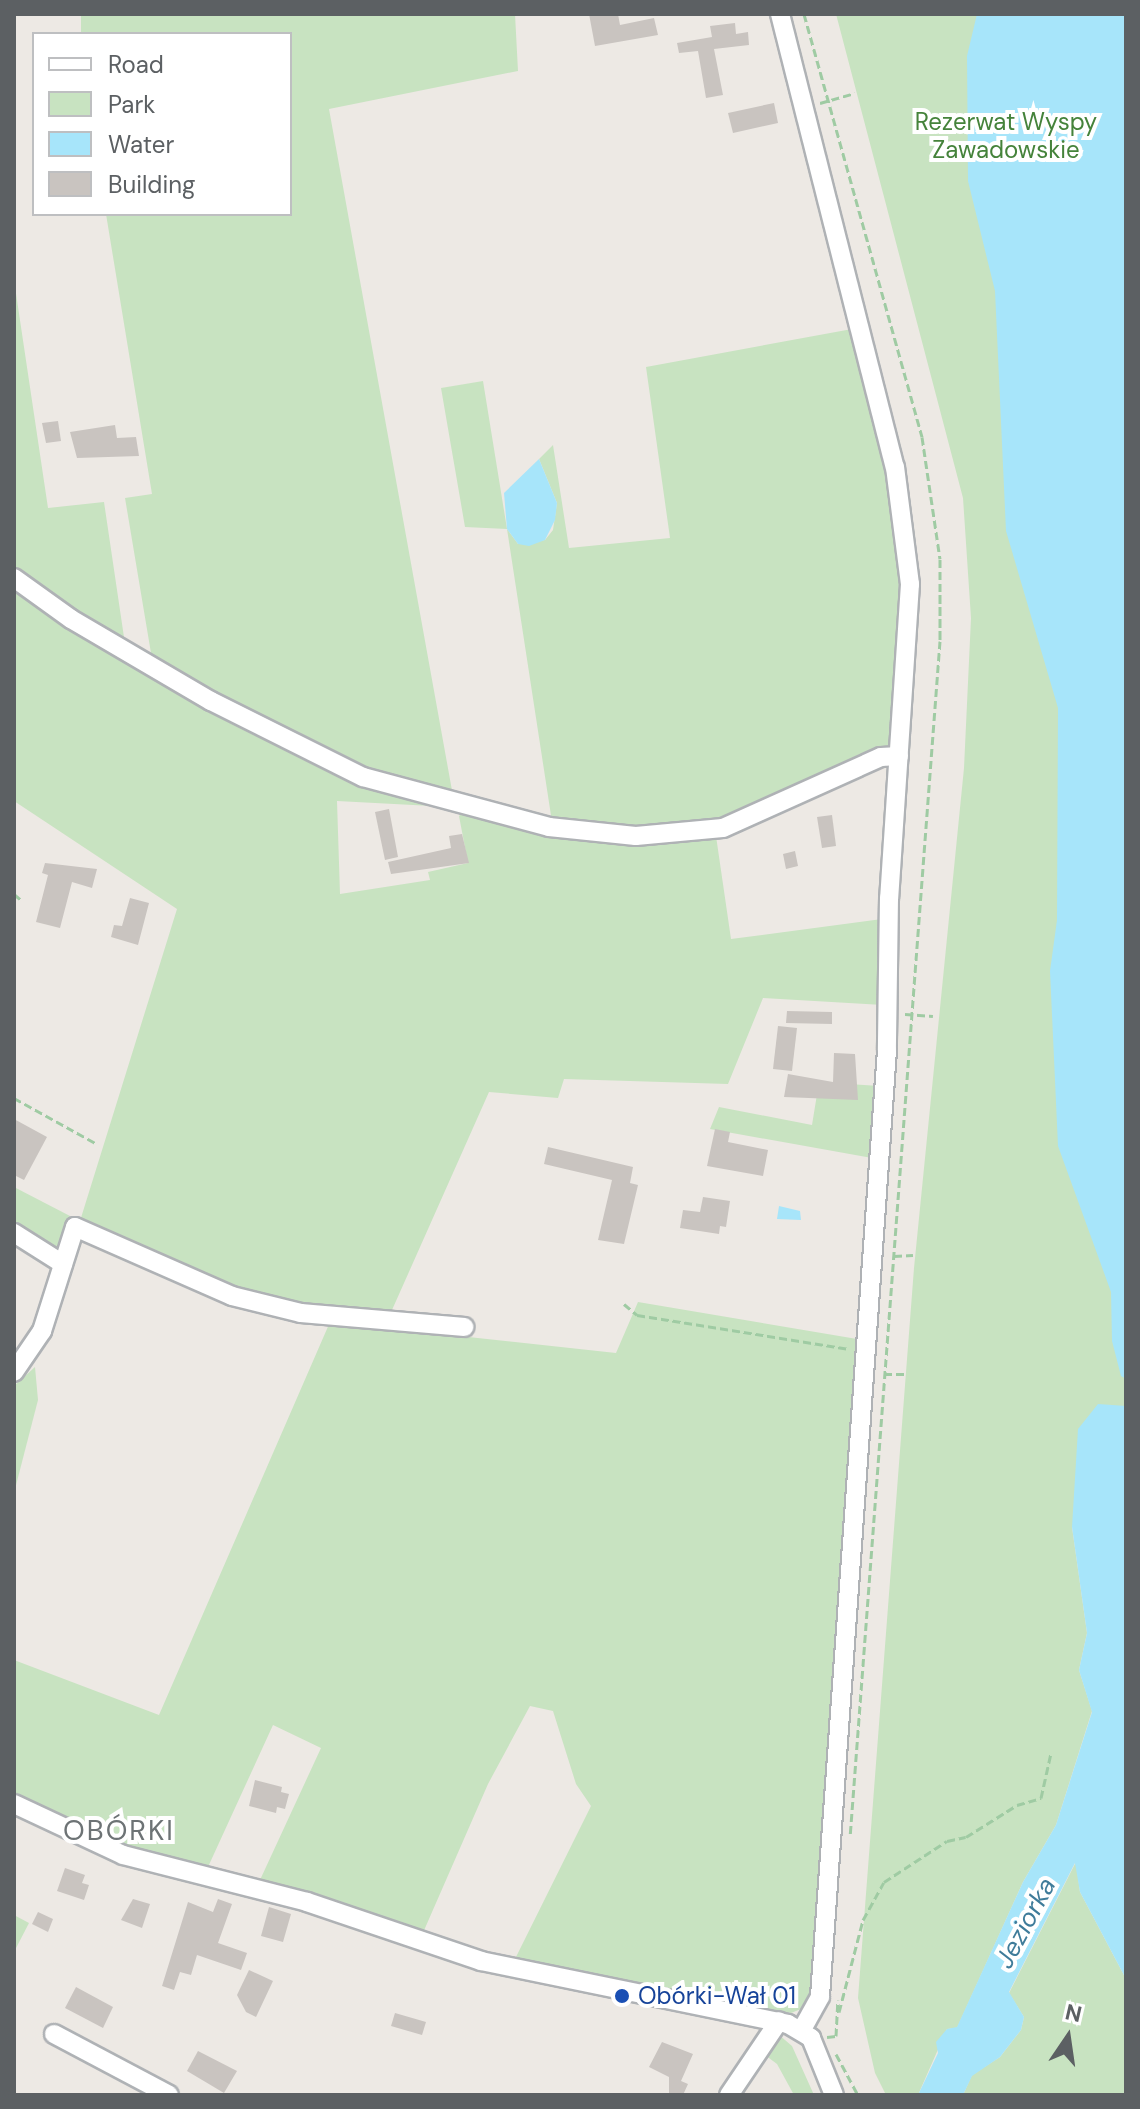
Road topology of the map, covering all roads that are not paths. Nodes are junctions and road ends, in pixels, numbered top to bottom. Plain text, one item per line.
1 (780, 14) edge
2 (14, 578) edge
3 (899, 756) junction
4 (14, 1233) edge
5 (63, 1264) junction
6 (464, 1327) dead end
7 (14, 1372) edge
8 (14, 1804) edge
9 (779, 2021) junction
10 (801, 2031) junction
11 (54, 2034) dead end
12 (169, 2095) edge
13 (729, 2095) edge
14 (834, 2095) edge

1 - 3 street
2 - 3 street
3 - 10 street
4 - 5 street
5 - 6 street
5 - 7 street
8 - 9 street
9 - 10 street
9 - 13 street
10 - 14 street
11 - 12 street

